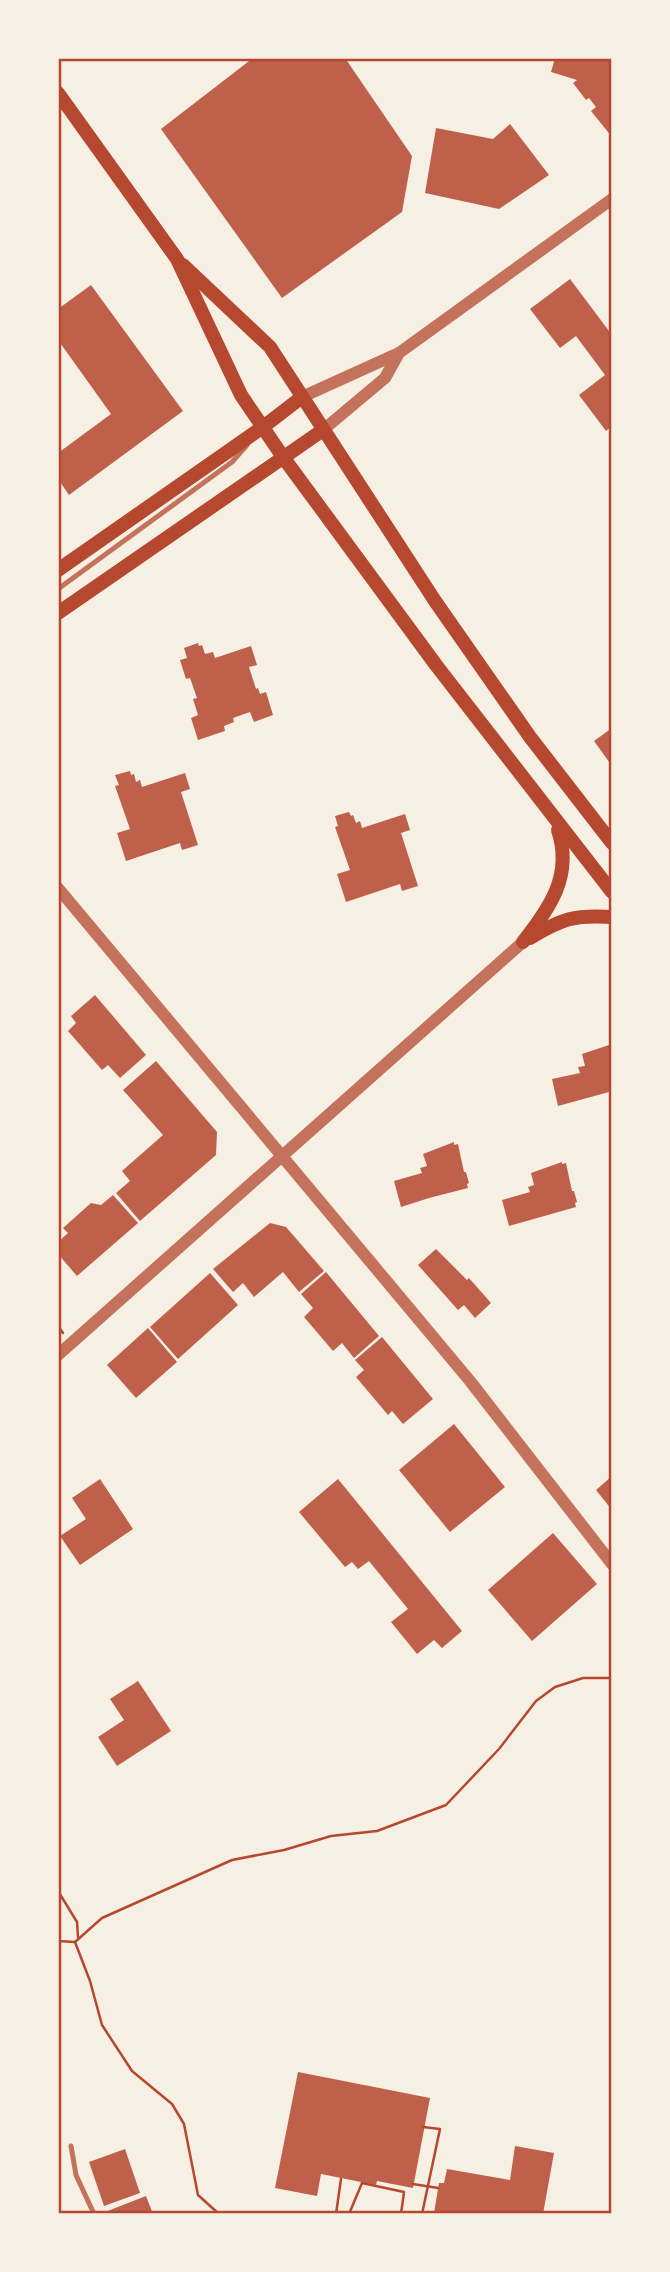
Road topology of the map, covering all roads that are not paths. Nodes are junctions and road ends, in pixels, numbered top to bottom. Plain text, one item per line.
1 (58, 93) edge
2 (612, 199) edge
3 (177, 259) junction
4 (399, 353) junction
5 (302, 397) junction
6 (263, 427) junction
7 (323, 430) junction
8 (283, 457) junction
9 (58, 570) edge
10 (58, 589) edge
11 (58, 613) edge
12 (555, 819) junction
13 (612, 843) edge
14 (58, 888) edge
15 (612, 892) edge
16 (612, 917) edge
17 (523, 942) junction
18 (280, 1156) junction
19 (58, 1355) edge
20 (612, 1564) edge
21 (71, 2146) dead end
22 (94, 2214) edge

1 - 3 main road
2 - 4 street
3 - 5 main road
3 - 6 main road
4 - 5 street
4 - 7 street
5 - 6 main road
5 - 7 main road
6 - 8 main road
6 - 9 main road
6 - 10 lane
7 - 8 main road
7 - 13 main road
8 - 11 main road
8 - 12 main road
12 - 15 main road
12 - 17 main road
14 - 18 street
16 - 17 main road
17 - 18 street
18 - 19 street
18 - 20 street
21 - 22 lane

